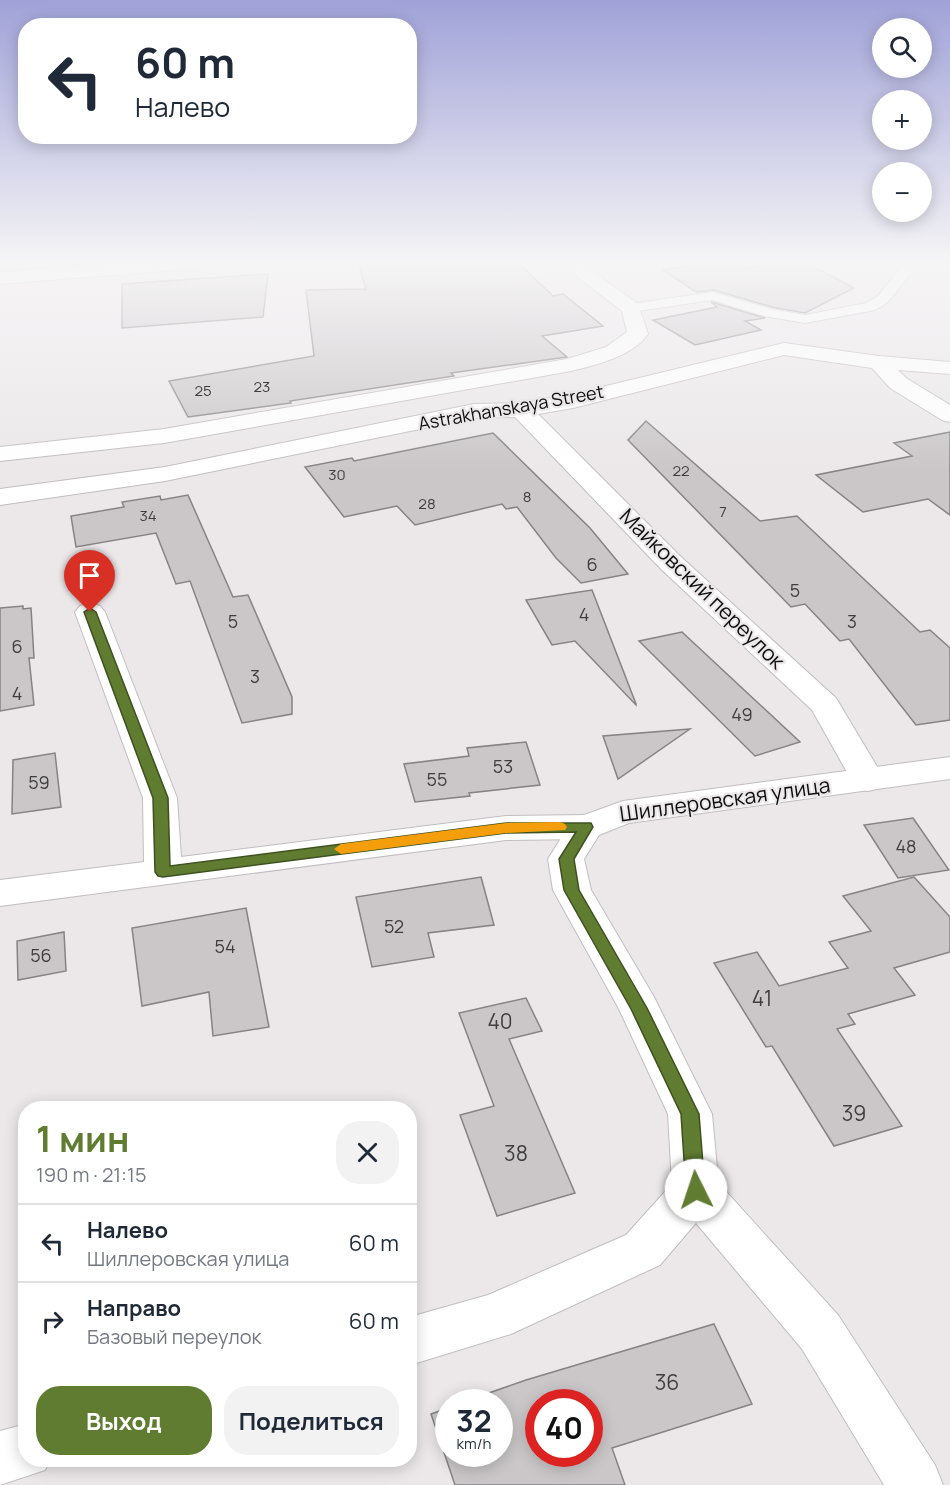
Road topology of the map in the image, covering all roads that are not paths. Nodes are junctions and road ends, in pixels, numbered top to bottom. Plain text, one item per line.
1 (637, 330) edge
2 (879, 362) junction
3 (950, 368) edge
4 (521, 410) junction
5 (950, 415) edge
6 (0, 454) edge
7 (0, 497) edge
8 (90, 612) dead end
9 (950, 768) edge
10 (868, 780) junction
11 (586, 827) junction
12 (163, 872) junction
13 (0, 893) edge
14 (696, 1190) junction
15 (417, 1339) edge
16 (18, 1453) edge
17 (0, 1458) edge
18 (915, 1485) edge

1 - 6 street, Astrakhanskaya Street
2 - 3 street, Astrakhanskaya Street
2 - 4 street, Astrakhanskaya Street
2 - 5 street
4 - 7 street, Astrakhanskaya Street
4 - 10 street, Майковский переулок
8 - 12 street
9 - 10 street, Шиллеровская улица
10 - 11 street, Шиллеровская улица
11 - 12 street, Шиллеровская улица
11 - 14 street
12 - 13 street, Шиллеровская улица
14 - 15 street
14 - 18 street
16 - 17 street

